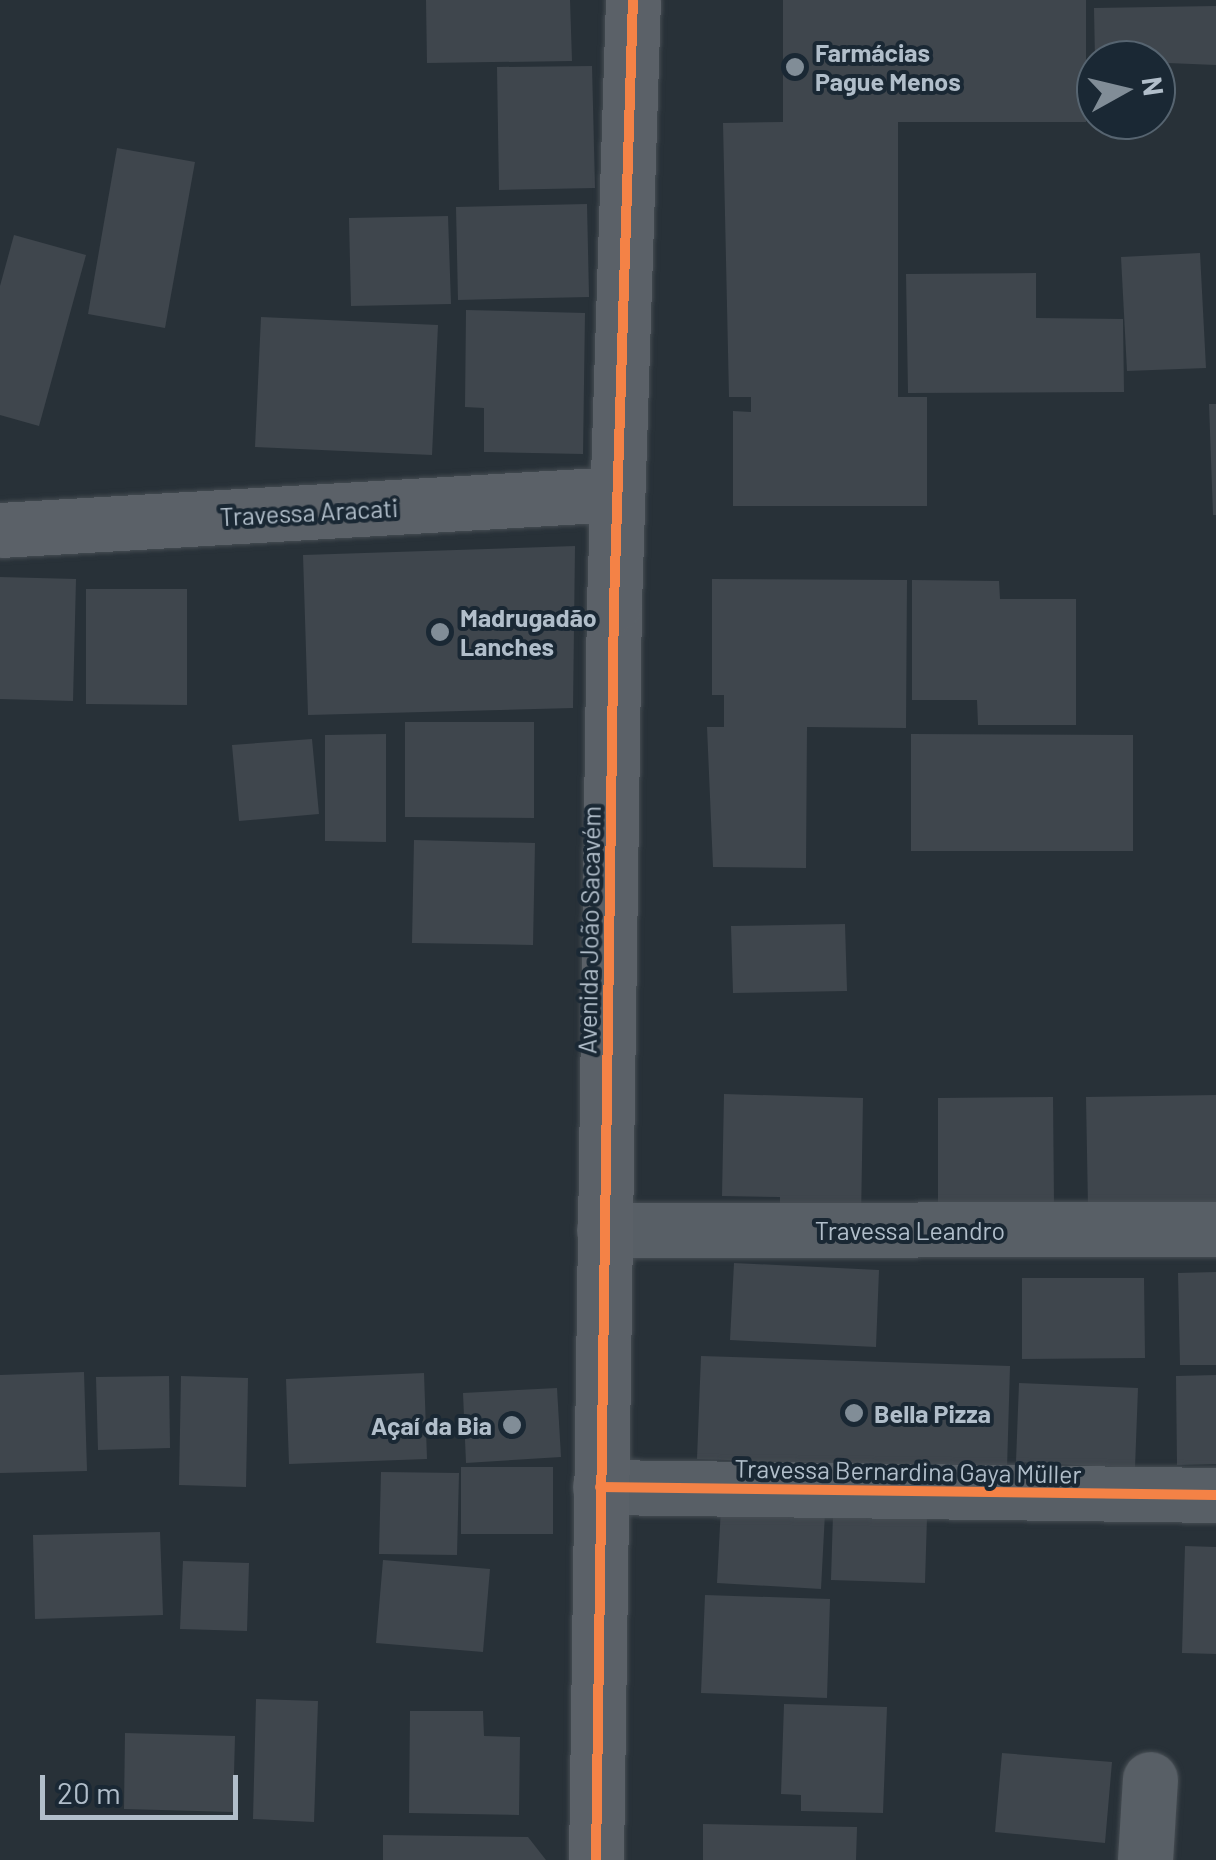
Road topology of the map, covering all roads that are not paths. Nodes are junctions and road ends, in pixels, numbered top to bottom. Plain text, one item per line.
1 (633, 0) edge
2 (617, 494) junction
3 (0, 530) edge
4 (604, 1230) junction
5 (1216, 1230) edge
6 (600, 1487) junction
7 (1216, 1495) edge
8 (1150, 1779) dead end
9 (596, 1860) edge
10 (1145, 1860) edge

1 - 2 main road, Avenida João Sacavém
2 - 3 main road, Travessa Aracati
2 - 4 main road, Avenida João Sacavém
4 - 5 street, Travessa Leandro
4 - 6 main road, Avenida João Sacavém
6 - 7 street, Travessa Bernardina Gaya Müller
6 - 9 main road, Avenida João Sacavém
8 - 10 street

